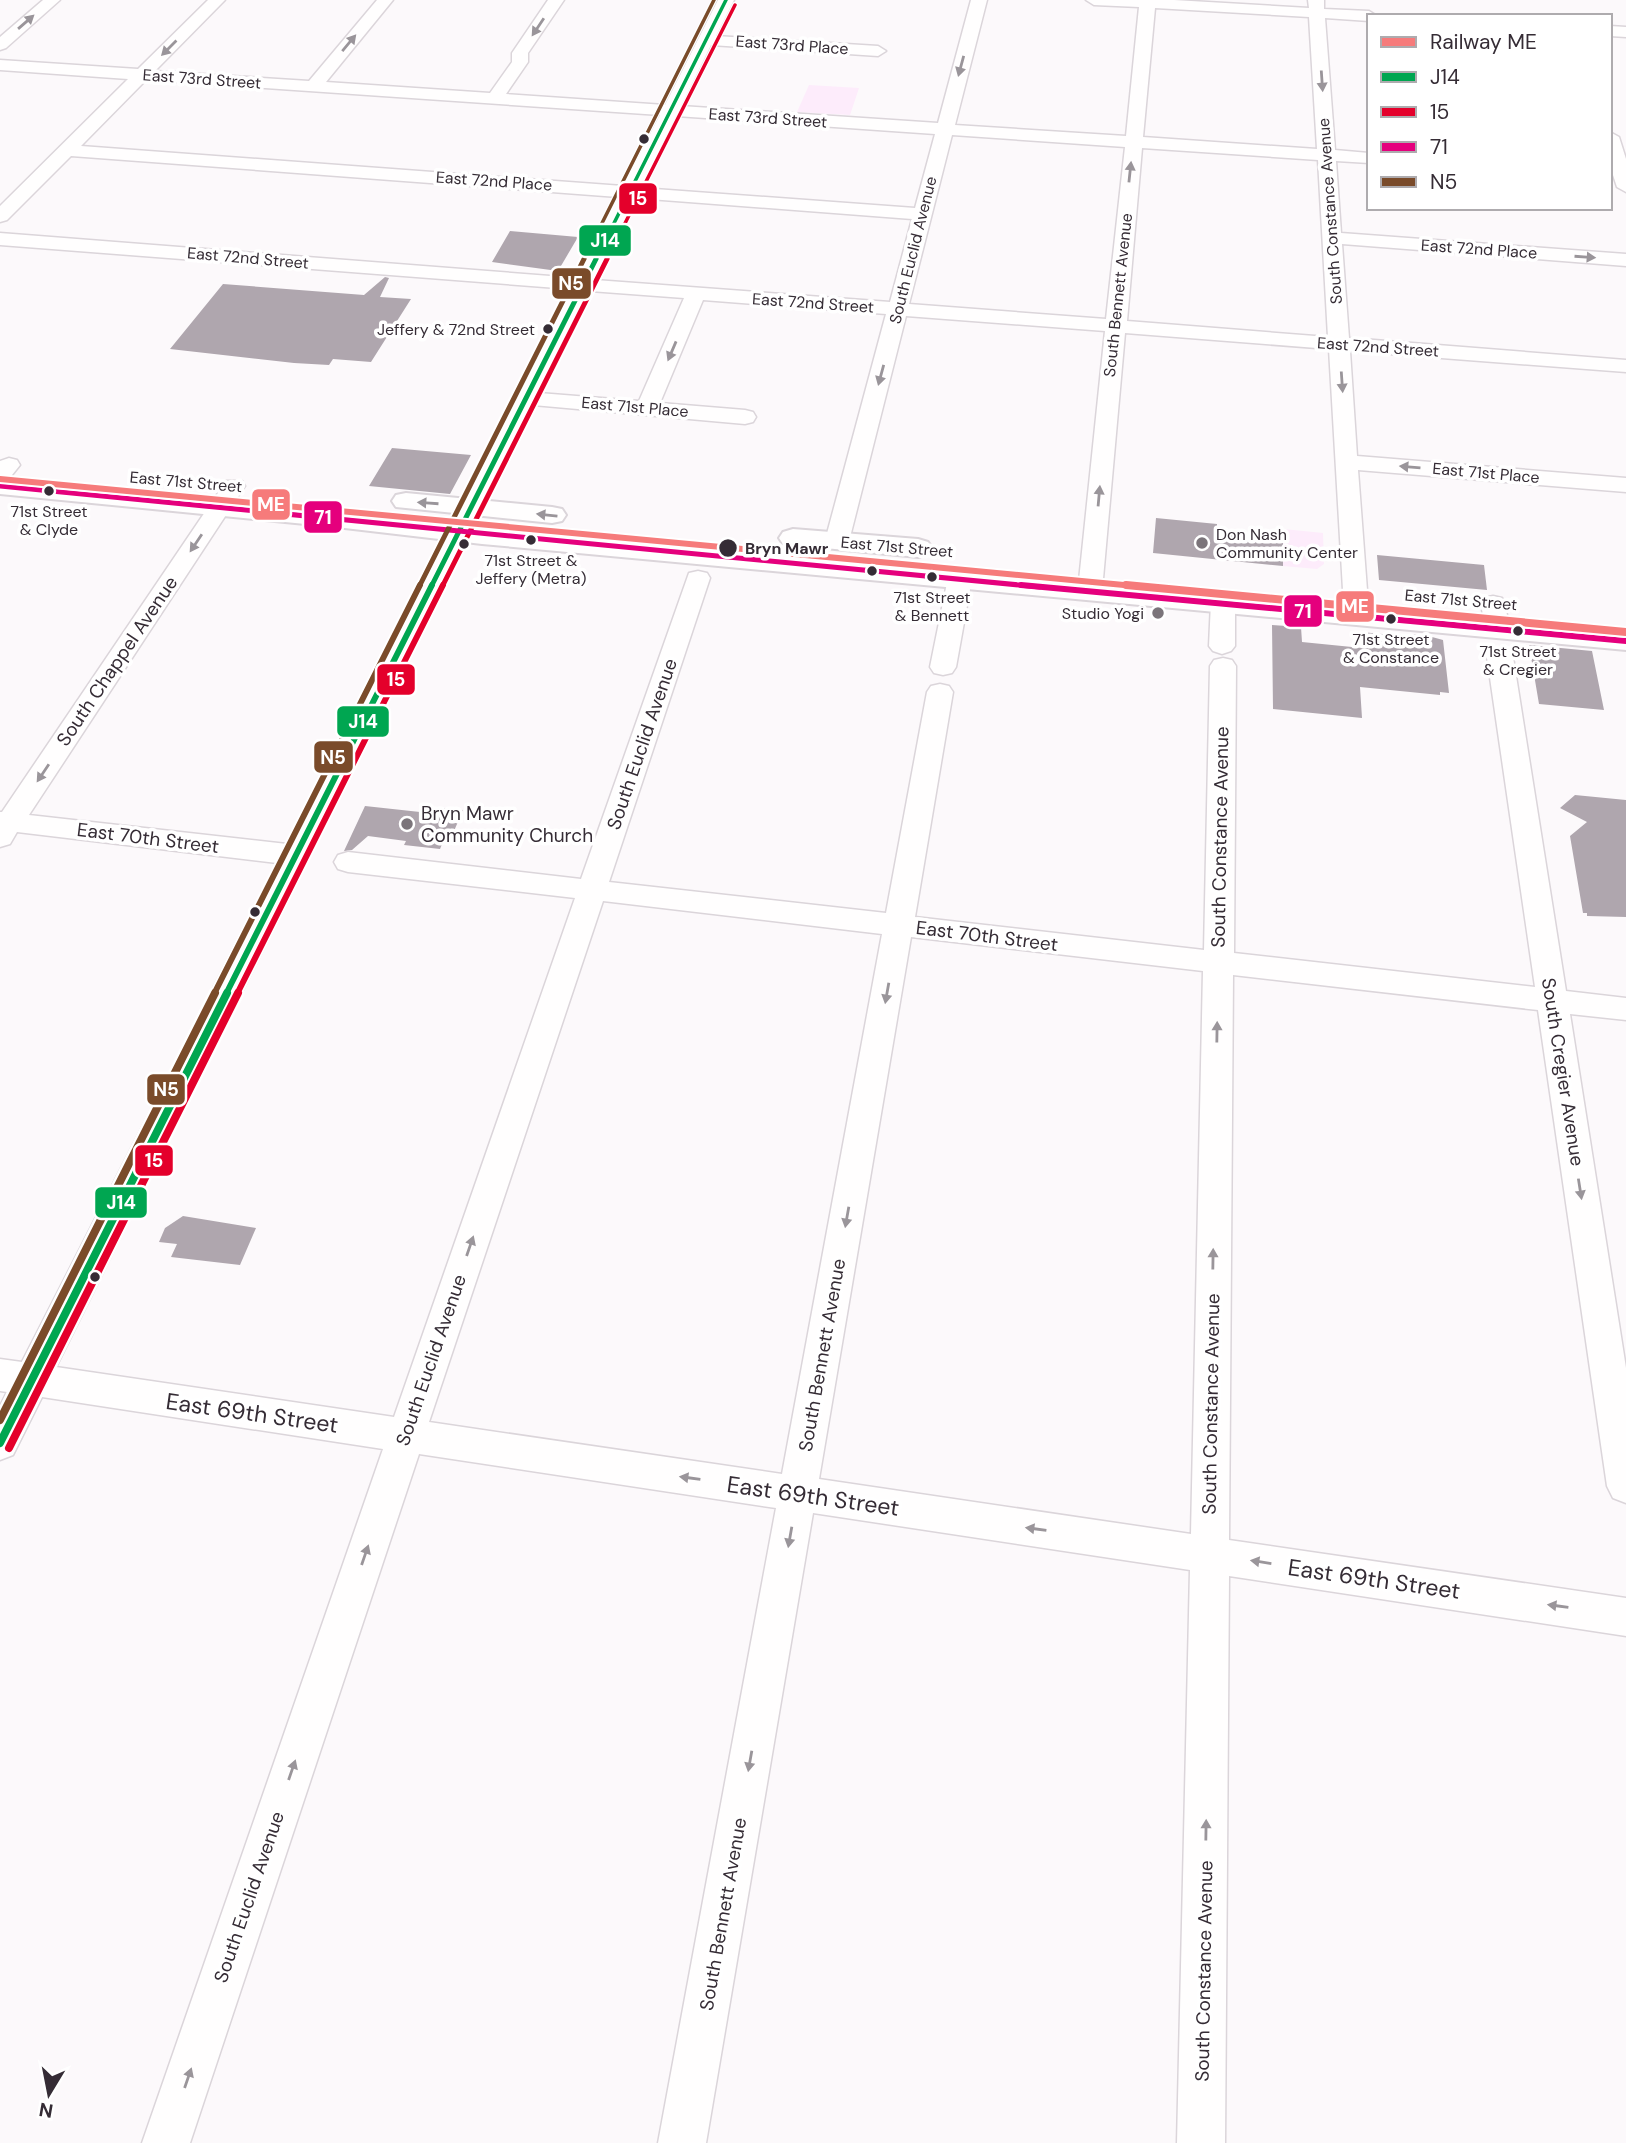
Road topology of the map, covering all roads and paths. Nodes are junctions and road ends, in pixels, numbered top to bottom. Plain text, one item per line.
1 (52, 0) edge
2 (218, 0) edge
3 (386, 0) edge
4 (556, 0) edge
5 (726, 0) edge
6 (979, 0) edge
7 (1094, 0) edge
8 (1148, 2) edge
9 (1316, 7) edge
10 (1367, 16) edge
11 (706, 40) junction
12 (0, 45) edge
13 (878, 51) dead end
14 (0, 65) edge
15 (142, 75) junction
16 (313, 87) junction
17 (495, 99) junction
18 (670, 111) junction
19 (944, 130) junction
20 (1133, 142) junction
21 (1612, 144) edge
22 (67, 149) junction
23 (1326, 155) junction
24 (1367, 158) edge
25 (1621, 178) edge
26 (629, 192) junction
27 (921, 214) junction
28 (0, 216) edge
29 (1332, 238) junction
30 (0, 239) edge
31 (1626, 260) edge
32 (582, 285) junction
33 (696, 293) junction
34 (898, 309) junction
35 (1115, 326) junction
36 (1339, 344) junction
37 (1626, 366) edge
38 (525, 398) junction
39 (647, 408) junction
40 (746, 416) dead end
41 (1347, 462) junction
42 (2, 472) edge
43 (1626, 485) edge
44 (227, 496) junction
45 (464, 519) junction
46 (836, 541) junction
47 (1091, 577) junction
48 (698, 578) dead end
49 (960, 578) junction
50 (1355, 590) junction
51 (1223, 602) junction
52 (1626, 615) edge
53 (1497, 630) junction
54 (1626, 641) edge
55 (3, 827) edge
56 (295, 855) junction
57 (348, 862) dead end
58 (592, 890) junction
59 (899, 926) junction
60 (1217, 962) junction
61 (1552, 1000) junction
62 (1626, 1009) edge
63 (16, 1378) edge
64 (405, 1436) junction
65 (0, 1443) edge
66 (1626, 1486) edge
67 (797, 1493) junction
68 (1209, 1555) junction
69 (1626, 1616) edge
70 (166, 2143) edge
71 (682, 2143) edge
72 (1201, 2143) edge

12 -> 1 street
2 -> 15 street
16 -> 3 street
4 -> 17 street
5 - 11 street
6 -> 19 street, South Euclid Avenue
7 - 8 street
8 - 9 street
8 - 20 street, South Bennett Avenue
9 - 10 street
9 -> 23 street, South Constance Avenue
11 - 13 street, East 73rd Place
11 - 18 street
14 - 15 street, East 73rd Street
15 - 16 street, East 73rd Street
15 - 22 street
16 - 17 street, East 73rd Street
17 - 18 street, East 73rd Street
18 - 19 street, East 73rd Street
18 - 26 street
19 - 20 street, East 73rd Street
19 - 27 street, South Euclid Avenue
20 - 23 street, East 73rd Street
35 -> 20 street, South Bennett Avenue
21 - 25 street
22 - 26 street, East 72nd Place
22 - 28 street
23 - 24 street, East 73rd Street
23 - 29 street, South Constance Avenue
26 - 27 street, East 72nd Place
26 - 32 street
27 - 34 street, South Euclid Avenue
29 -> 31 street, East 72nd Place
29 - 36 street, South Constance Avenue
30 - 32 street, East 72nd Street
32 - 33 street, East 72nd Street
32 - 38 street
33 - 34 street, East 72nd Street
33 -> 39 street
34 - 35 street, East 72nd Street
34 -> 46 street, South Euclid Avenue
35 - 36 street, East 72nd Street
47 -> 35 street, South Bennett Avenue
36 - 37 street, East 72nd Street
36 -> 41 street, South Constance Avenue
38 - 39 street, East 71st Place
38 - 45 street
39 - 40 street, East 71st Place
43 -> 41 street, East 71st Place
41 - 50 street, South Constance Avenue
42 - 44 main road, East 71st Street
44 - 45 main road, East 71st Street
44 -> 55 street, South Chappel Avenue
46 -> 45 main road, East 71st Street
45 - 49 main road, East 71st Street
45 - 56 street
46 - 47 main road, East 71st Street
47 - 49 main road, East 71st Street
47 - 50 main road, East 71st Street
47 - 51 main road, East 71st Street
48 - 58 street, South Euclid Avenue
49 - 59 street, South Bennett Avenue
50 - 53 main road, East 71st Street
51 - 53 main road, East 71st Street
51 - 60 street, South Constance Avenue
52 - 53 main road, East 71st Street
53 - 54 main road, East 71st Street
53 - 61 street, South Cregier Avenue
55 - 56 street, East 70th Street
56 - 63 street
57 - 58 street, East 70th Street
58 - 59 street, East 70th Street
64 -> 58 street, South Euclid Avenue
59 - 60 street, East 70th Street
59 -> 67 street, South Bennett Avenue
60 - 61 street, East 70th Street
68 -> 60 street, South Constance Avenue
61 - 62 street, East 70th Street
61 -> 66 street, South Cregier Avenue
63 - 64 street, East 69th Street
63 - 65 street
67 -> 64 street, East 69th Street
70 -> 64 street, South Euclid Avenue
68 -> 67 street, East 69th Street
67 -> 71 street, South Bennett Avenue
69 -> 68 street, East 69th Street
72 -> 68 street, South Constance Avenue

